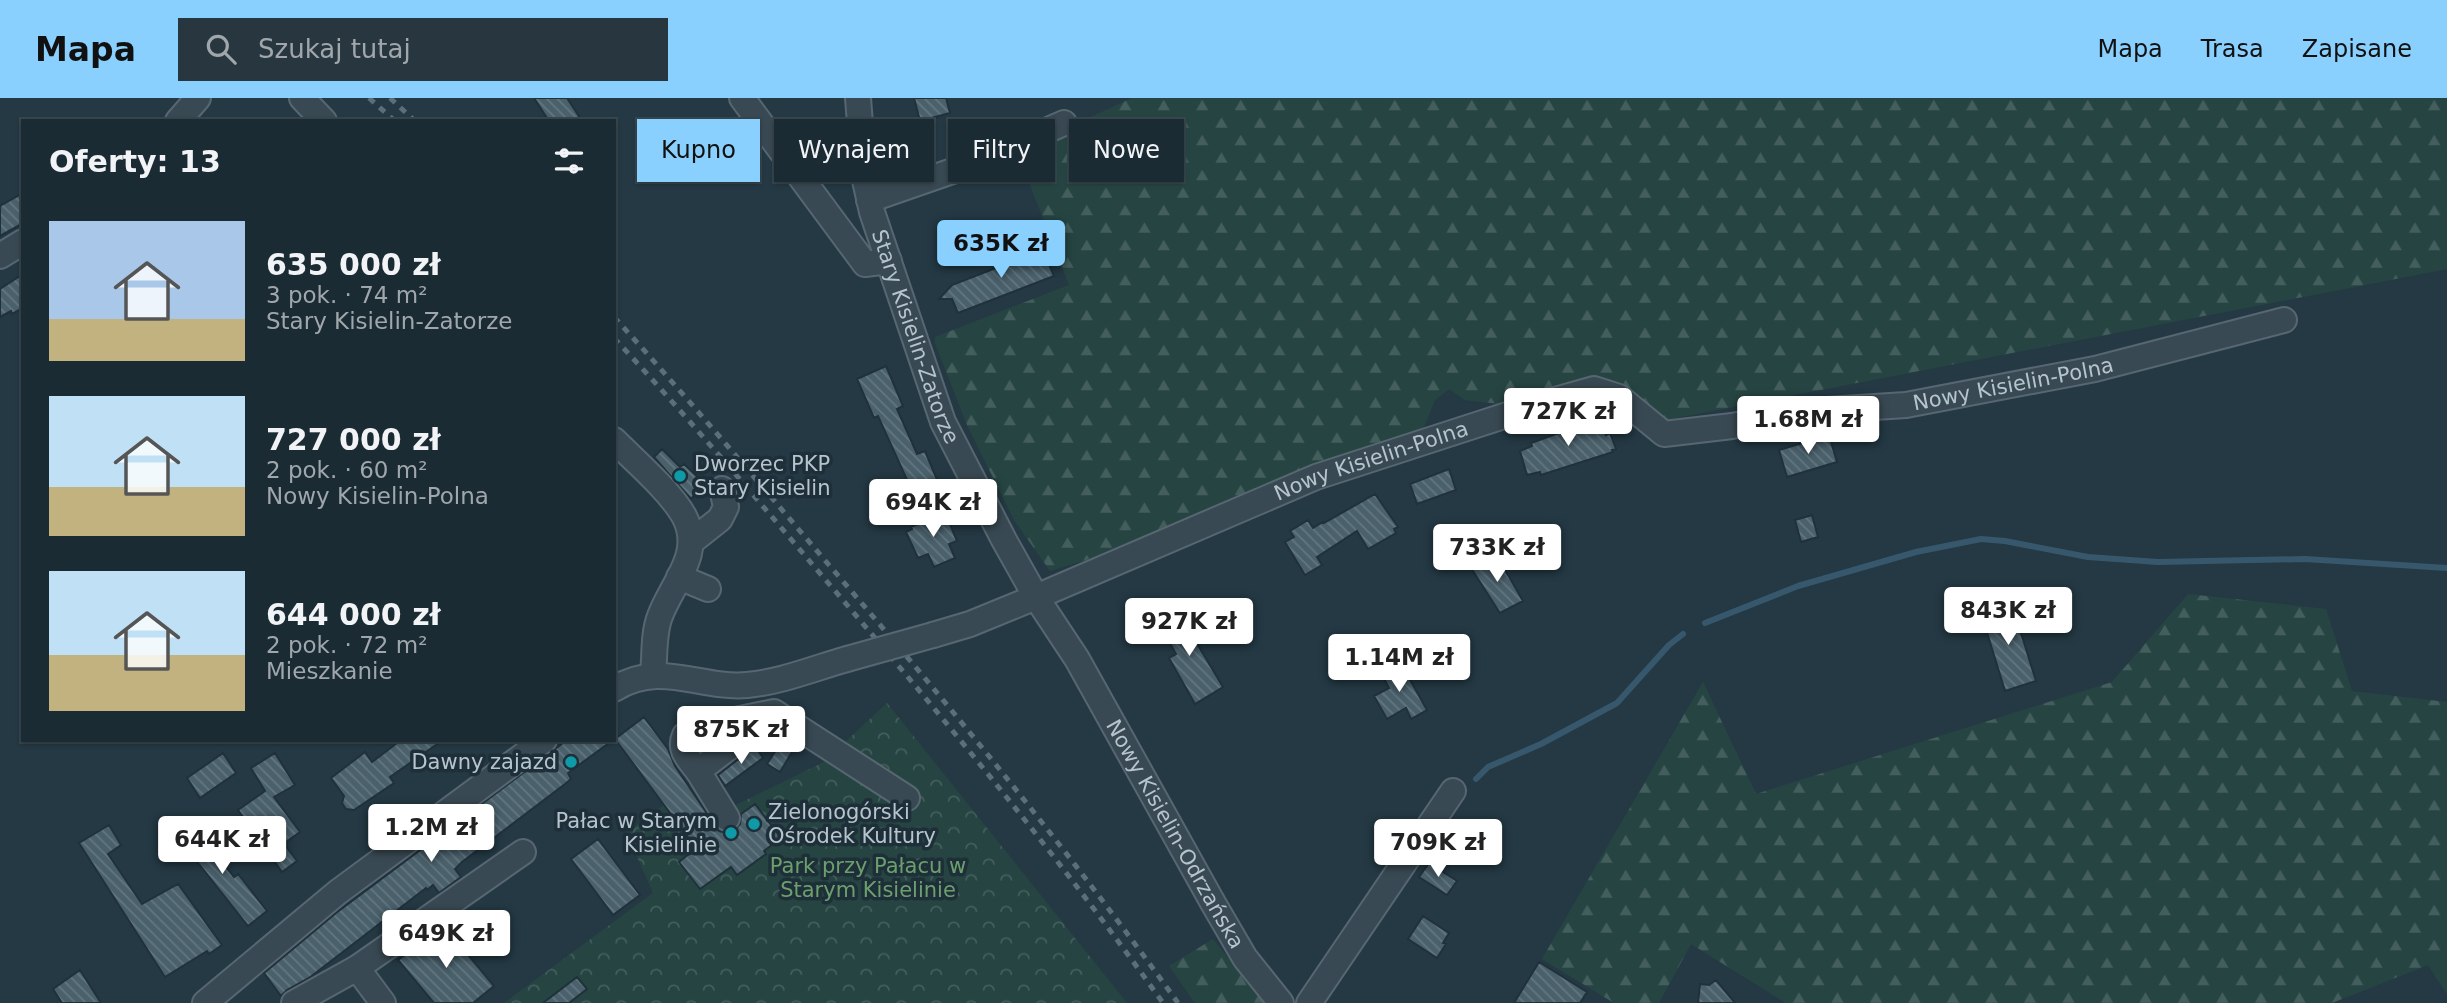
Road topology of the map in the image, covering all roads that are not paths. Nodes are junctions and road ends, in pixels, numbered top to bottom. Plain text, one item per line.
1 (198, 98) edge
2 (302, 98) edge
3 (743, 98) edge
4 (858, 98) edge
5 (180, 119) edge
6 (322, 119) edge
7 (1064, 123) dead end
8 (869, 200) junction
9 (21, 243) edge
10 (0, 256) edge
11 (889, 261) junction
12 (2284, 320) dead end
13 (616, 442) edge
14 (722, 489) dead end
15 (691, 542) junction
16 (679, 577) junction
17 (708, 589) dead end
18 (1036, 597) junction
19 (1077, 659) joint
20 (653, 675) junction
21 (768, 682) junction
22 (616, 688) edge
23 (775, 712) junction
24 (541, 742) edge
25 (698, 771) junction
26 (1454, 791) dead end
27 (907, 798) dead end
28 (727, 818) dead end
29 (523, 852) dead end
30 (357, 968) junction
31 (218, 999) edge
32 (294, 1003) edge
33 (383, 1003) edge
34 (1281, 1003) edge
35 (1309, 1003) edge

1 - 5 street
2 - 6 street
3 - 11 street
4 - 8 street, Stary Kisielin-Zatorze
7 - 8 street
8 - 11 street, Stary Kisielin-Zatorze
9 - 10 street
11 - 18 street, Stary Kisielin-Zatorze
12 - 18 street, Nowy Kisielin-Polna
13 - 15 street
14 - 15 street
15 - 16 street
16 - 17 street
16 - 20 street
18 - 19 street, Stary Kisielin-Zatorze
18 - 21 street, Nowy Kisielin-Polna, bridge
19 - 34 street, Nowy Kisielin-Odrzańska
20 - 21 street, Nowy Kisielin-Polna
20 - 22 street
21 - 23 street
23 - 25 street
23 - 25 street
23 - 27 street
24 - 31 street
25 - 28 street
26 - 35 street
29 - 30 street
30 - 32 street
30 - 33 street

